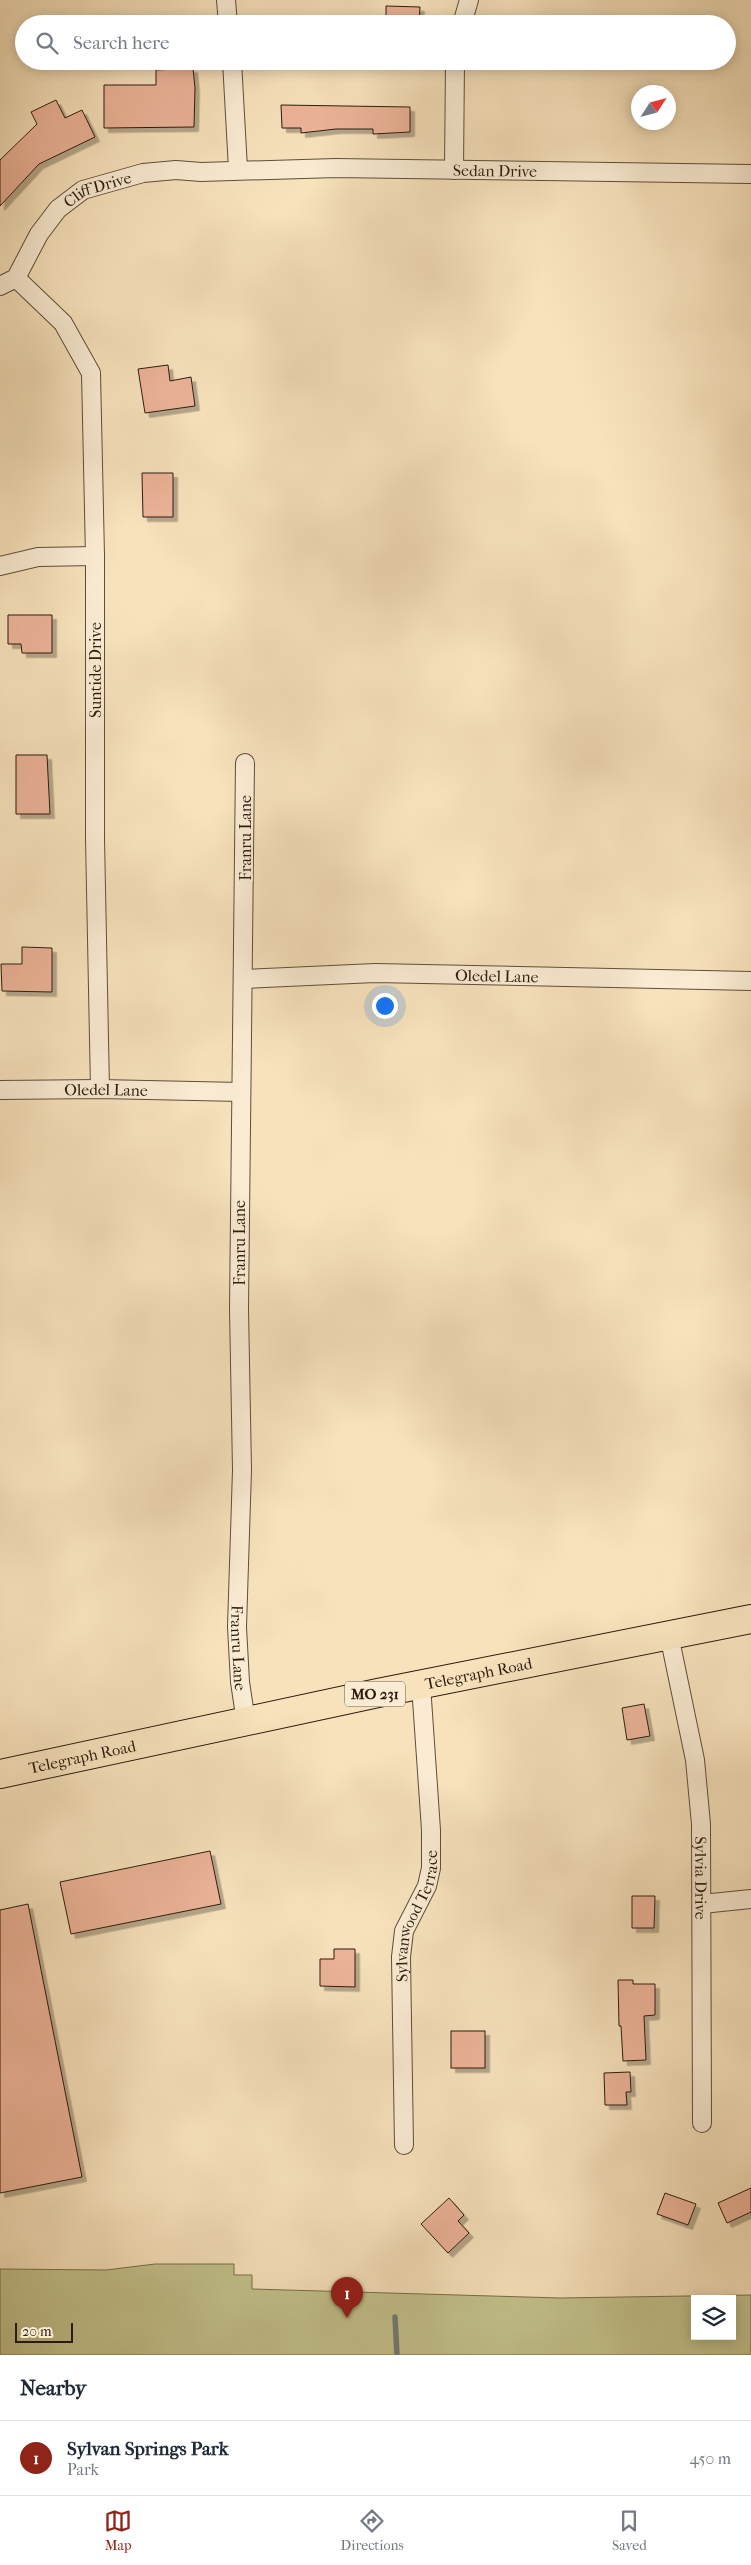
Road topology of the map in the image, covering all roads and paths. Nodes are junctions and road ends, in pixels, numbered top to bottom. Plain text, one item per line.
1 (226, 0) edge
2 (469, 0) edge
3 (227, 15) edge
4 (465, 15) edge
5 (232, 70) edge
6 (455, 70) edge
7 (238, 170) junction
8 (454, 170) junction
9 (751, 174) edge
10 (16, 278) junction
11 (0, 286) edge
12 (95, 556) junction
13 (0, 566) edge
14 (245, 763) dead end
15 (243, 979) junction
16 (751, 981) edge
17 (100, 1089) junction
18 (0, 1090) edge
19 (242, 1092) junction
20 (751, 1619) edge
21 (669, 1635) junction
22 (421, 1686) junction
23 (246, 1722) junction
24 (0, 1774) edge
25 (751, 1899) edge
26 (702, 1904) junction
27 (702, 2123) dead end
28 (404, 2145) dead end

1 - 3 street
2 - 4 street
5 - 7 street
6 - 8 street
7 - 8 street, Sedan Drive
7 - 10 street, Cliff Drive
8 - 9 street, Sedan Drive
10 - 11 street
10 - 12 street, Suntide Drive
12 - 13 street
12 - 17 street, Suntide Drive
14 - 15 street, Franru Lane
15 - 16 street, Oledel Lane
15 - 19 street, Franru Lane
17 - 18 street, Oledel Lane
17 - 19 street, Oledel Lane
19 - 23 street, Franru Lane
20 - 21 main road, Telegraph Road / MO 231
21 - 22 main road, Telegraph Road / MO 231
21 - 26 street, Sylvia Drive
22 - 23 main road, Telegraph Road / MO 231
22 - 28 street, Sylvanwood Terrace
23 - 24 main road, Telegraph Road / MO 231
25 - 26 street
26 - 27 street, Sylvia Drive

